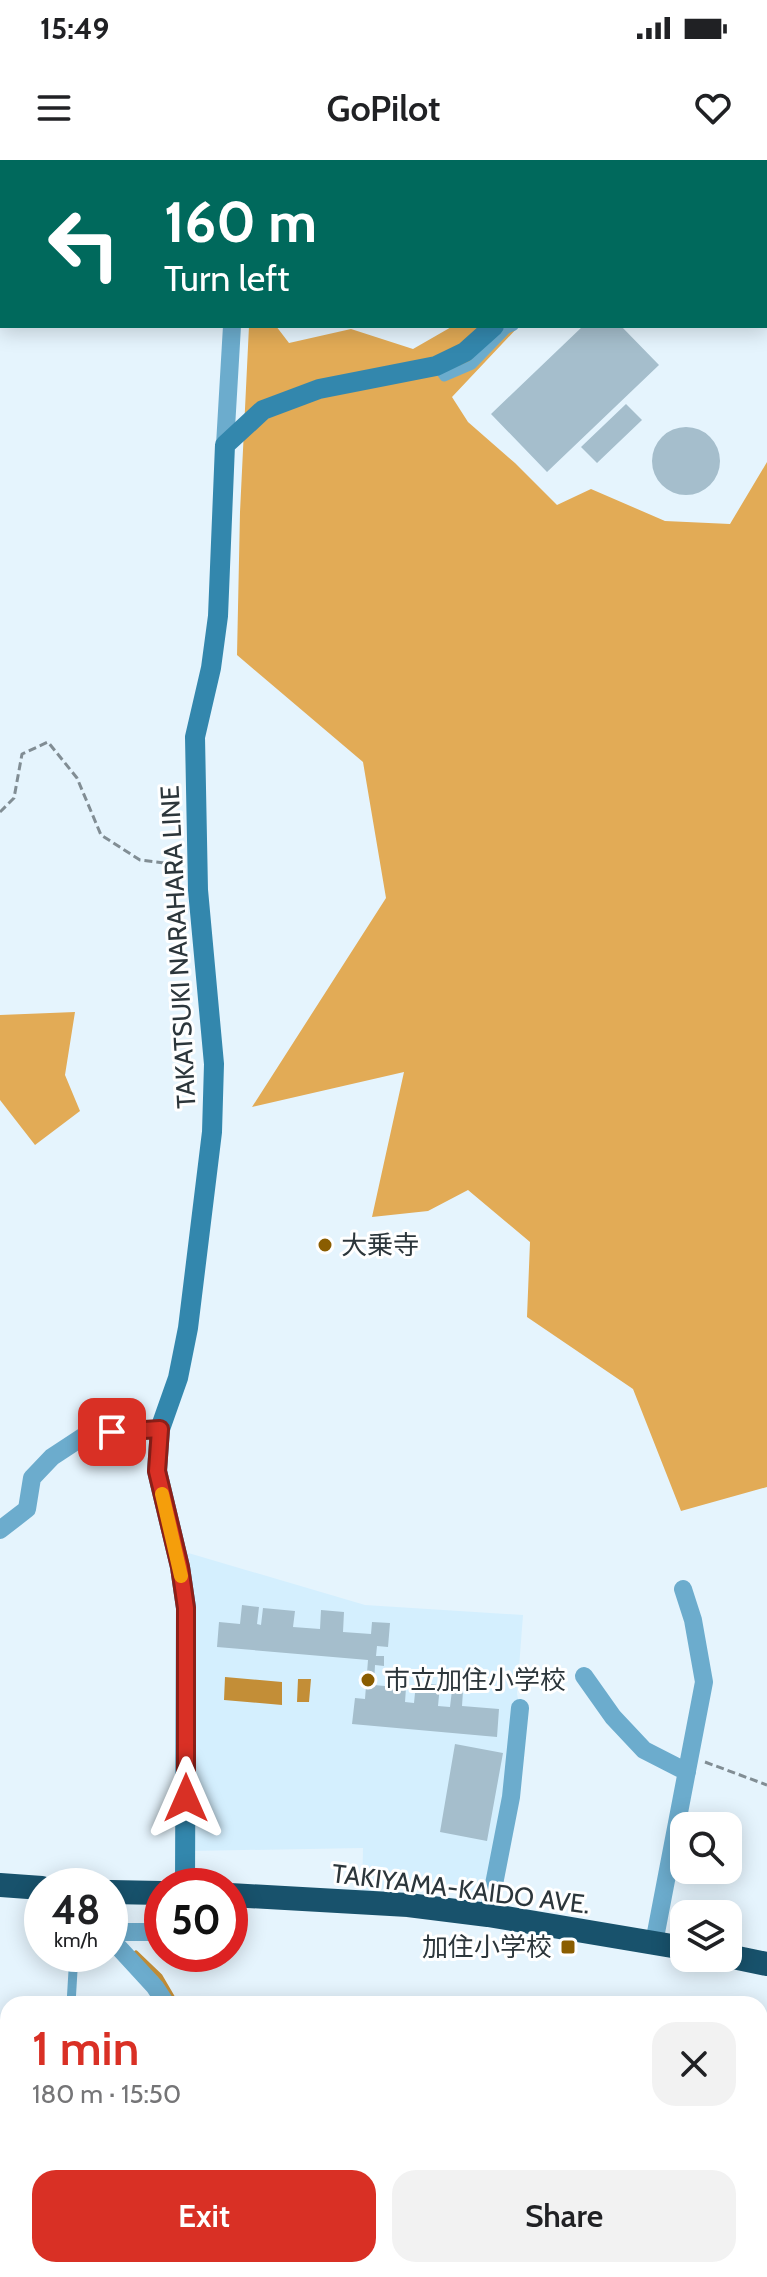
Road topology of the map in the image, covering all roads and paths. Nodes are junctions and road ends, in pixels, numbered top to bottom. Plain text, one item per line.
1 (232, 328) edge
2 (492, 328) edge
3 (509, 328) edge
4 (436, 366) junction
5 (225, 445) junction
6 (0, 812) edge
7 (197, 867) junction
8 (160, 1429) junction
9 (0, 1530) edge
10 (683, 1589) dead end
11 (584, 1676) dead end
12 (520, 1708) dead end
13 (689, 1764) junction
14 (767, 1785) edge
15 (185, 1868) edge
16 (0, 1885) edge
17 (24, 1887) edge
18 (248, 1896) edge
19 (488, 1915) junction
20 (654, 1943) junction
21 (670, 1946) edge
22 (128, 1958) edge
23 (742, 1959) edge
24 (767, 1964) edge
25 (73, 1972) edge
26 (71, 1996) edge
27 (161, 1996) edge

1 - 5 street
2 - 4 main road
3 - 4 lane
4 - 5 main road
5 - 7 main road, TAKATSUKI NARAHARA LINE
6 - 7 path
7 - 8 main road, TAKATSUKI NARAHARA LINE
8 - 9 street
8 - 15 main road, TAKATSUKI NARAHARA LINE
10 - 13 street
11 - 13 street
12 - 19 street
13 - 14 path
13 - 20 street
16 - 17 highway
18 - 19 highway, TAKIYAMA-KAIDO AVE.
19 - 20 highway, TAKIYAMA-KAIDO AVE.
20 - 21 highway, TAKIYAMA-KAIDO AVE.
22 - 27 street
23 - 24 highway
25 - 26 lane

